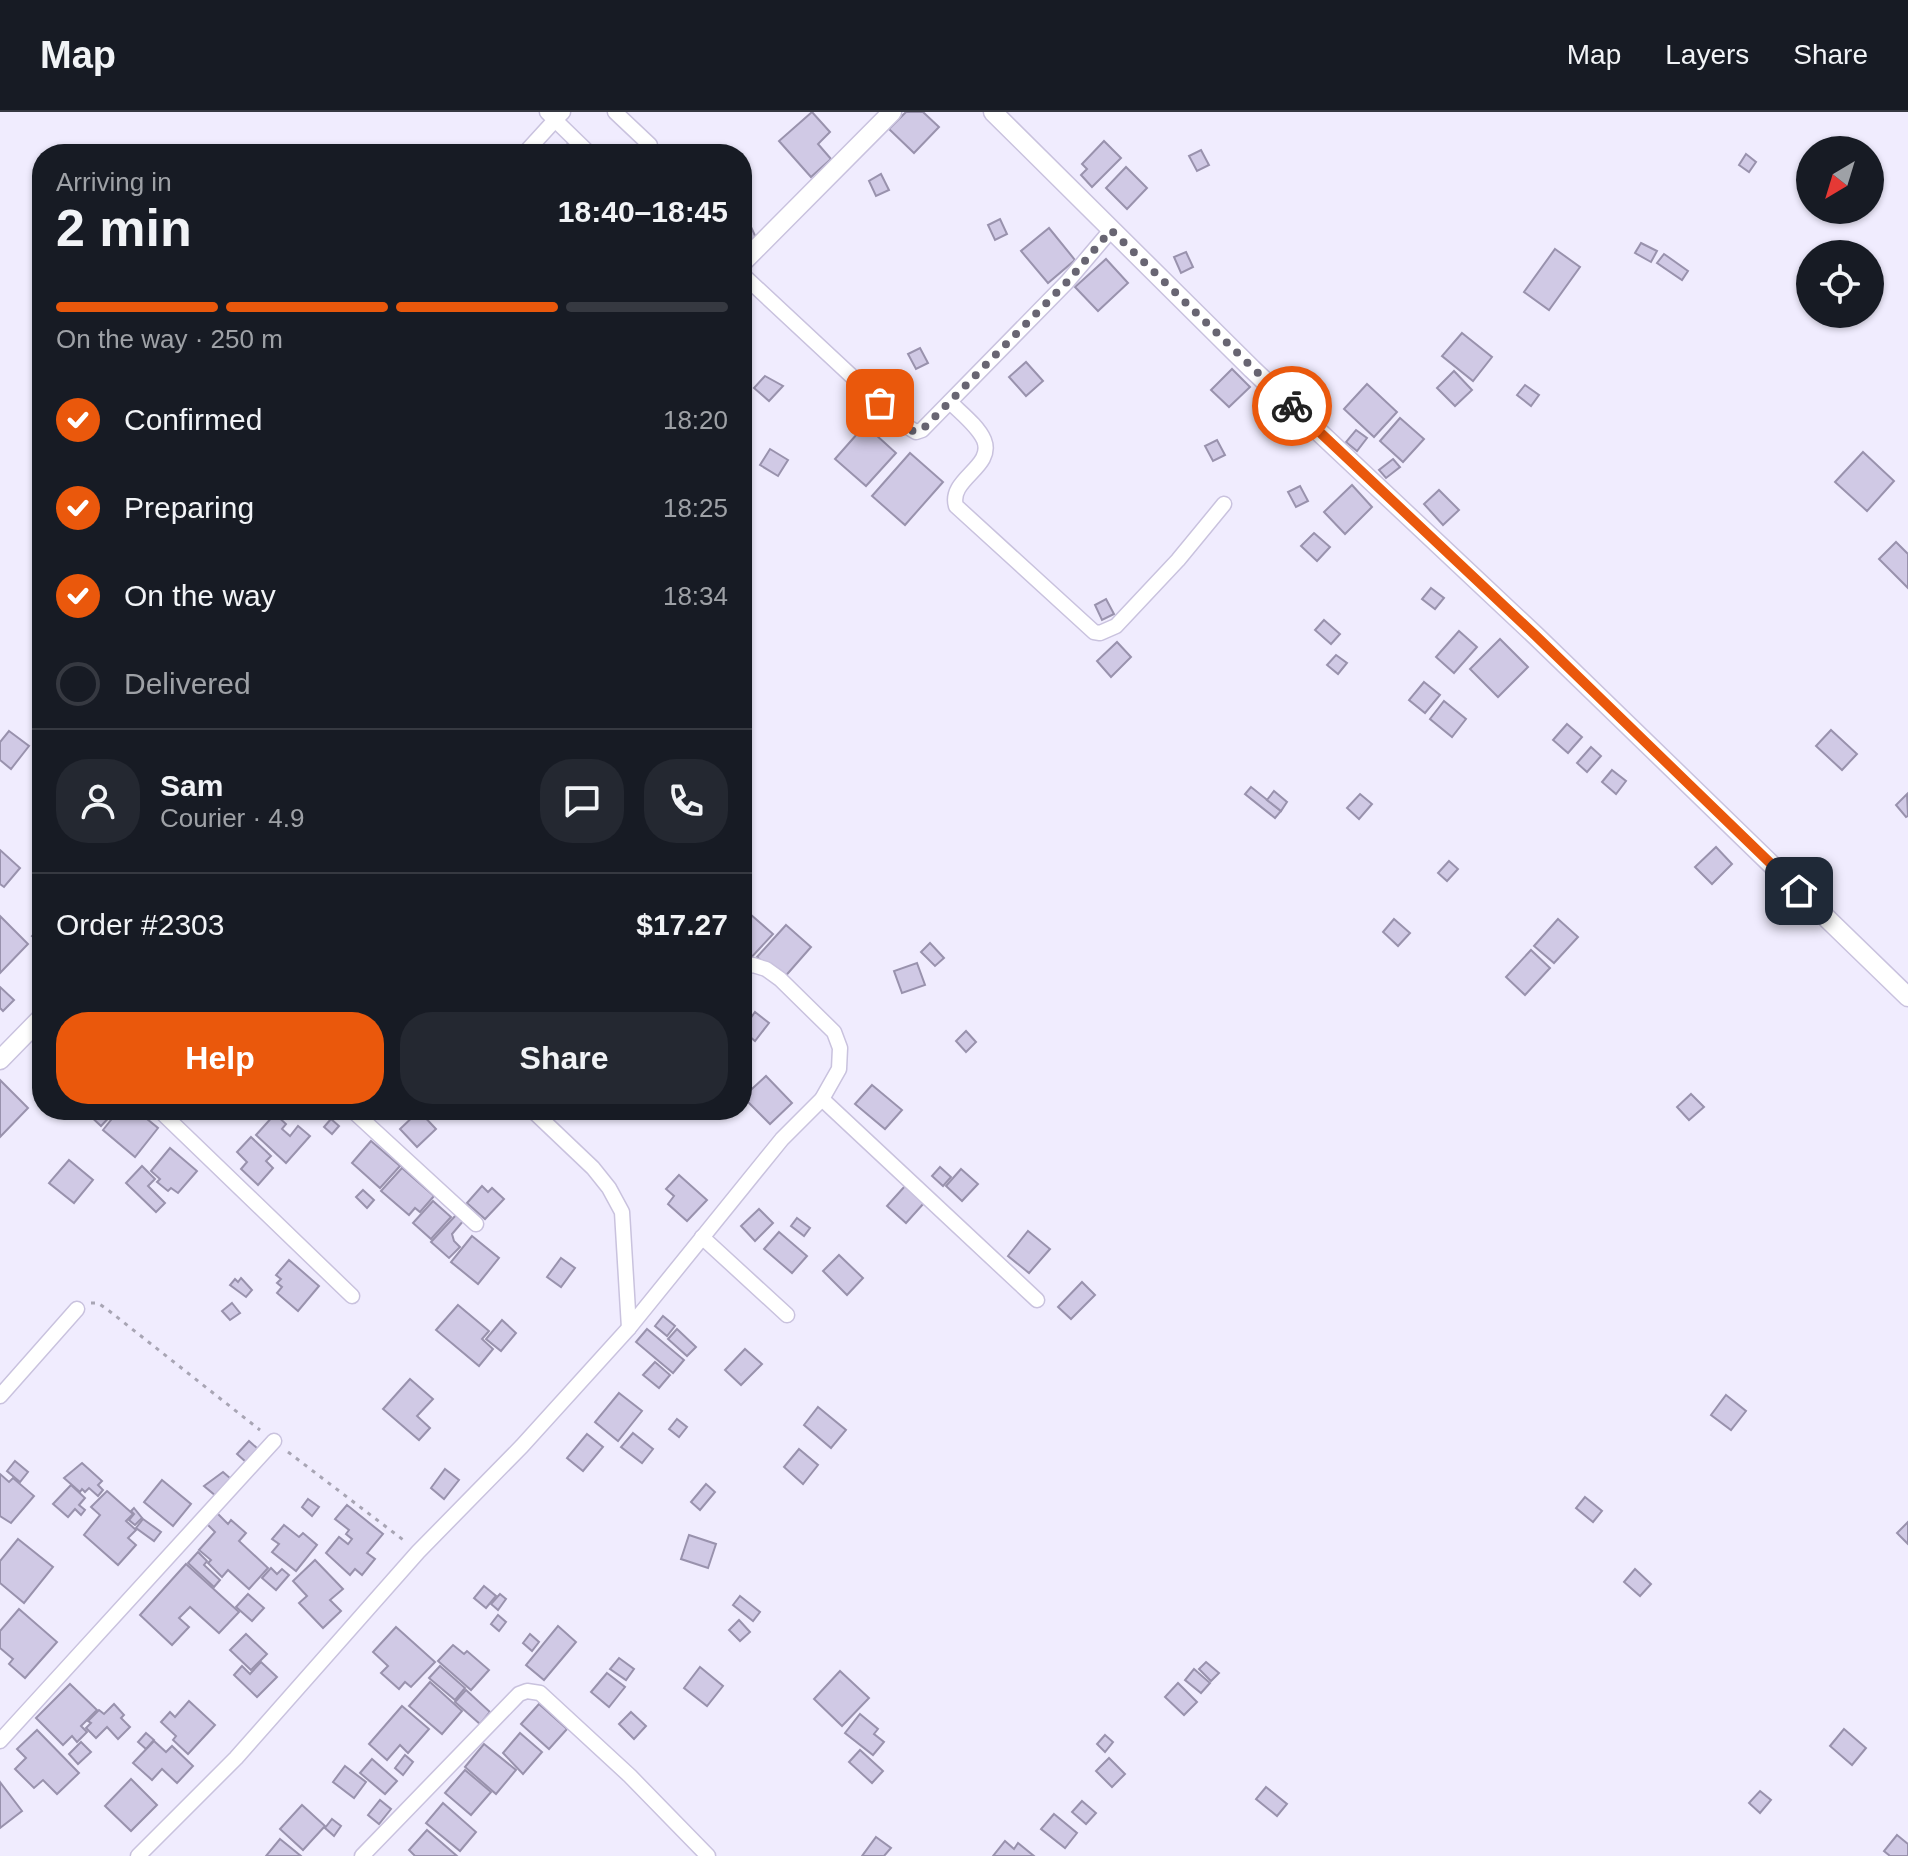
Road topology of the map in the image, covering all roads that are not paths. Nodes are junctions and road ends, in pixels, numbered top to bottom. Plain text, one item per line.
1 (615, 112) edge
2 (892, 112) edge
3 (993, 112) edge
4 (555, 115) edge
5 (532, 144) edge
6 (581, 144) edge
7 (649, 144) edge
8 (1111, 230) junction
9 (752, 253) edge
10 (752, 283) edge
11 (950, 402) junction
12 (1224, 504) dead end
13 (752, 965) edge
14 (1908, 997) edge
15 (32, 1027) edge
16 (0, 1060) edge
17 (822, 1099) junction
18 (169, 1120) edge
19 (363, 1120) edge
20 (543, 1120) edge
21 (476, 1224) dead end
22 (702, 1237) junction
23 (352, 1296) dead end
24 (1037, 1300) dead end
25 (77, 1309) road end
26 (787, 1315) dead end
27 (629, 1328) junction
28 (0, 1396) edge
29 (274, 1441) road end
30 (0, 1741) edge
31 (372, 1852) edge
32 (138, 1856) edge
33 (708, 1856) edge

1 - 7 street
2 - 9 street
3 - 8 street
4 - 5 street
4 - 6 street
8 - 11 street
8 - 14 street
10 - 11 street
11 - 12 street
13 - 17 street
15 - 16 street
17 - 22 street
17 - 24 street
18 - 23 street
19 - 21 street
20 - 27 street
22 - 26 street
22 - 27 street
25 - 28 street
27 - 32 street
29 - 30 street
31 - 33 street

